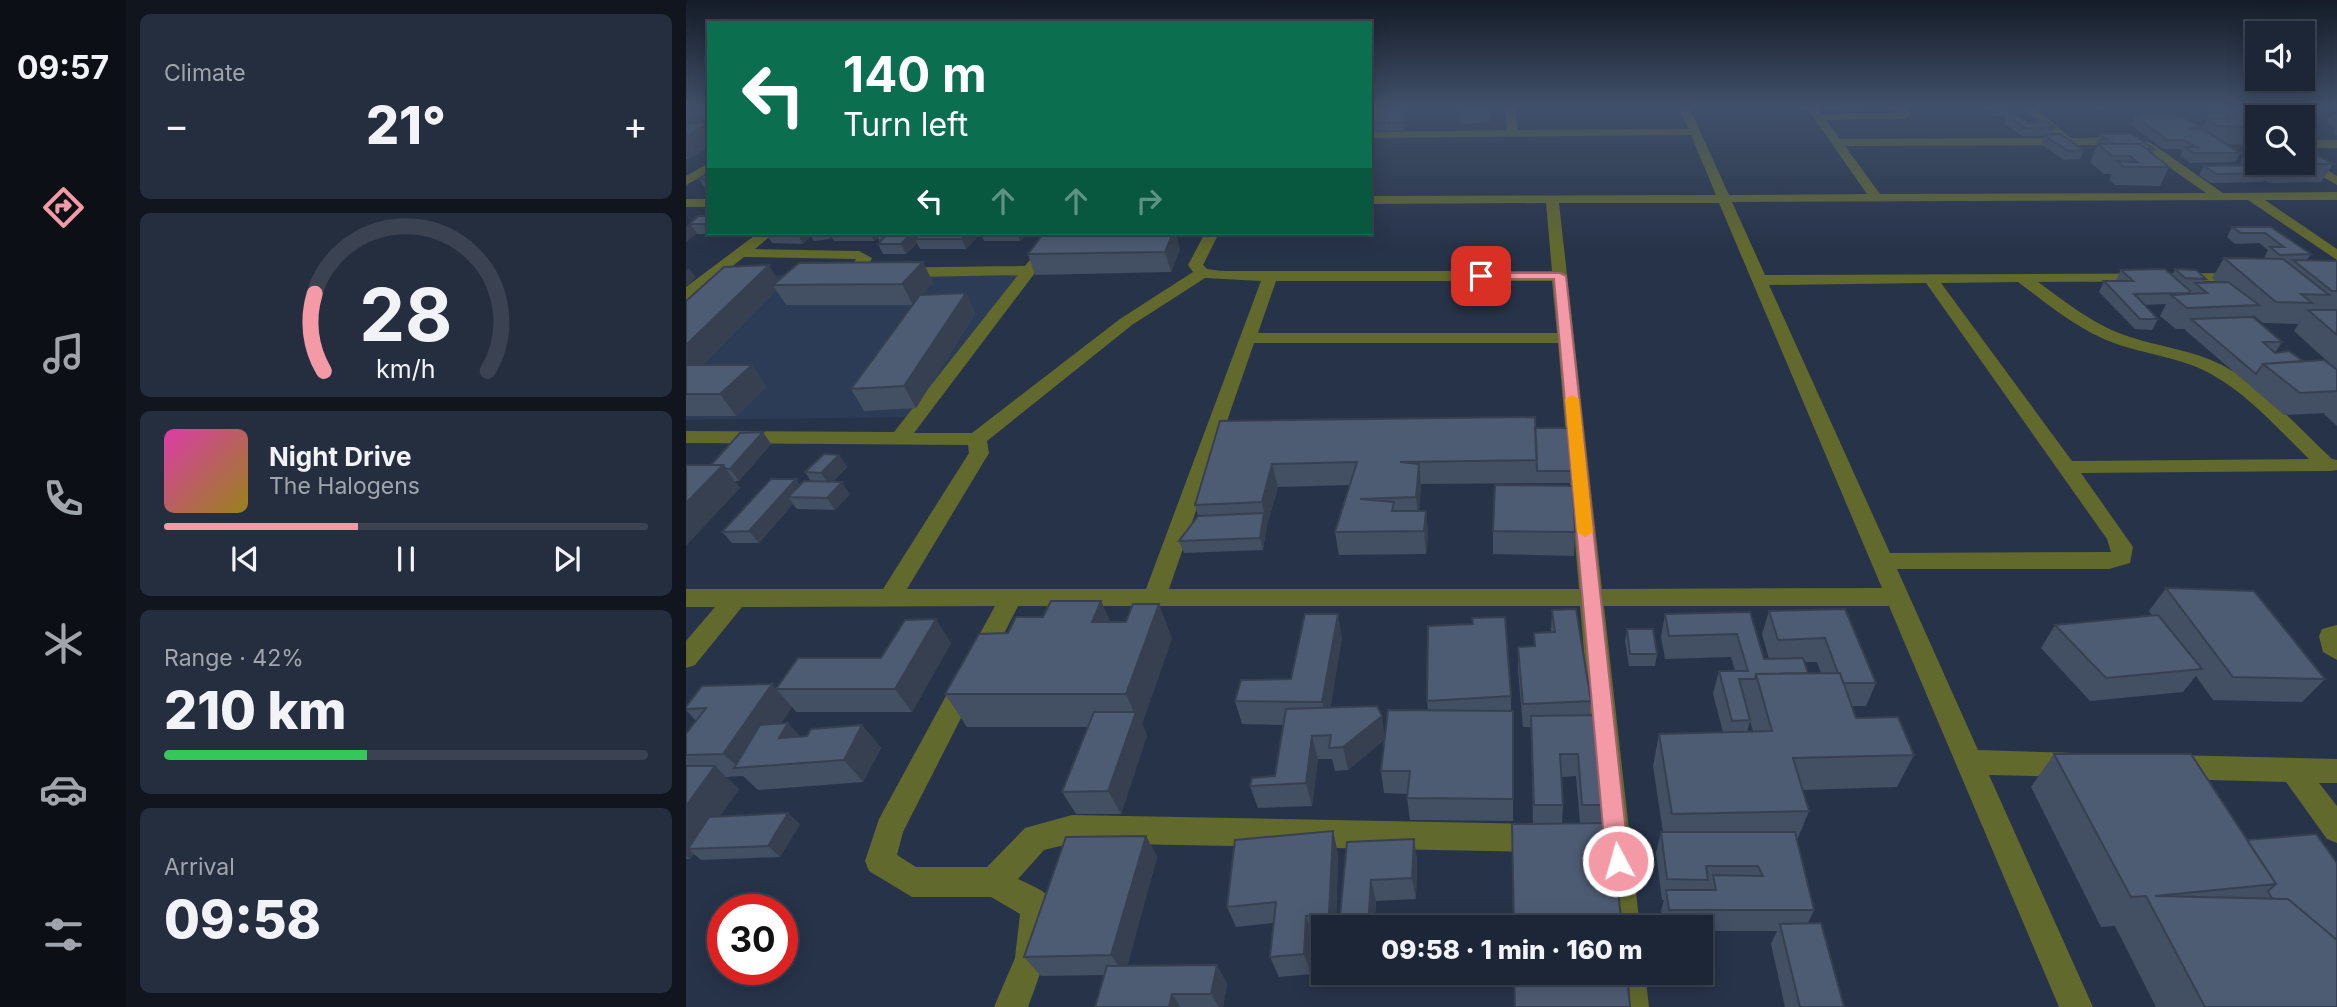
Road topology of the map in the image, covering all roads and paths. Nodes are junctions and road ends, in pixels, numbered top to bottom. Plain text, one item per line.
1 (1705, 154) edge
2 (1844, 154) edge
3 (2159, 154) edge
4 (2315, 167) edge
5 (707, 168) edge
6 (686, 181) edge
7 (2337, 181) edge
8 (2219, 196) junction
9 (2250, 196) junction
10 (2337, 196) edge
11 (1724, 198) junction
12 (1876, 198) junction
13 (1552, 199) junction
14 (1372, 200) edge
15 (686, 203) edge
16 (707, 203) edge
17 (764, 235) edge
18 (1057, 235) edge
19 (1211, 235) edge
20 (741, 253) junction
21 (2337, 256) edge
22 (1031, 270) junction
23 (1202, 273) junction
24 (1270, 276) junction
25 (1560, 276) junction
26 (2255, 276) edge
27 (1930, 278) junction
28 (2022, 278) junction
29 (1760, 280) junction
30 (686, 295) edge
31 (1248, 338) junction
32 (1566, 338) junction
33 (686, 437) edge
34 (901, 437) junction
35 (977, 439) junction
36 (2332, 465) edge
37 (2066, 467) junction
38 (1882, 561) junction
39 (1591, 597) junction
40 (1898, 597) junction
41 (686, 598) edge
42 (736, 598) junction
43 (890, 598) junction
44 (1011, 598) junction
45 (1154, 598) junction
46 (2337, 634) edge
47 (2337, 650) edge
48 (686, 658) edge
49 (1970, 762) junction
50 (2105, 766) edge
51 (2145, 767) edge
52 (2293, 770) junction
53 (2337, 772) edge
54 (2337, 829) edge
55 (1587, 839) junction
56 (994, 882) junction
57 (1619, 915) edge
58 (1630, 985) edge
59 (1011, 1007) edge
60 (1632, 1007) edge
61 (2076, 1007) edge

1 - 11 street
2 - 12 street
3 - 8 street
4 - 7 street
5 - 6 street
8 - 9 street
8 - 12 street
9 - 10 street
9 - 21 street
11 - 12 street
11 - 13 street
11 - 29 street
13 - 14 street
13 - 25 street
15 - 16 street
17 - 20 street
18 - 22 street
19 - 23 street
20 - 22 street
20 - 30 street
22 - 34 street
23 - 24 street
23 - 35 street
24 - 25 street
24 - 31 street
25 - 32 street
26 - 28 street
27 - 28 street
27 - 29 street
27 - 37 street
28 - 36 street
29 - 38 street
31 - 32 street
31 - 45 street
32 - 39 street
33 - 34 street
34 - 35 street
35 - 43 street
36 - 37 street
37 - 38 street
38 - 40 street
39 - 40 street
39 - 45 street
39 - 55 street
40 - 49 street
41 - 42 street
42 - 43 street
42 - 48 street
43 - 44 street
44 - 45 street
44 - 56 street
46 - 47 street
49 - 50 street
49 - 61 street
51 - 52 street
52 - 53 street
52 - 54 street
55 - 56 street
55 - 57 street
56 - 59 street
58 - 60 street

